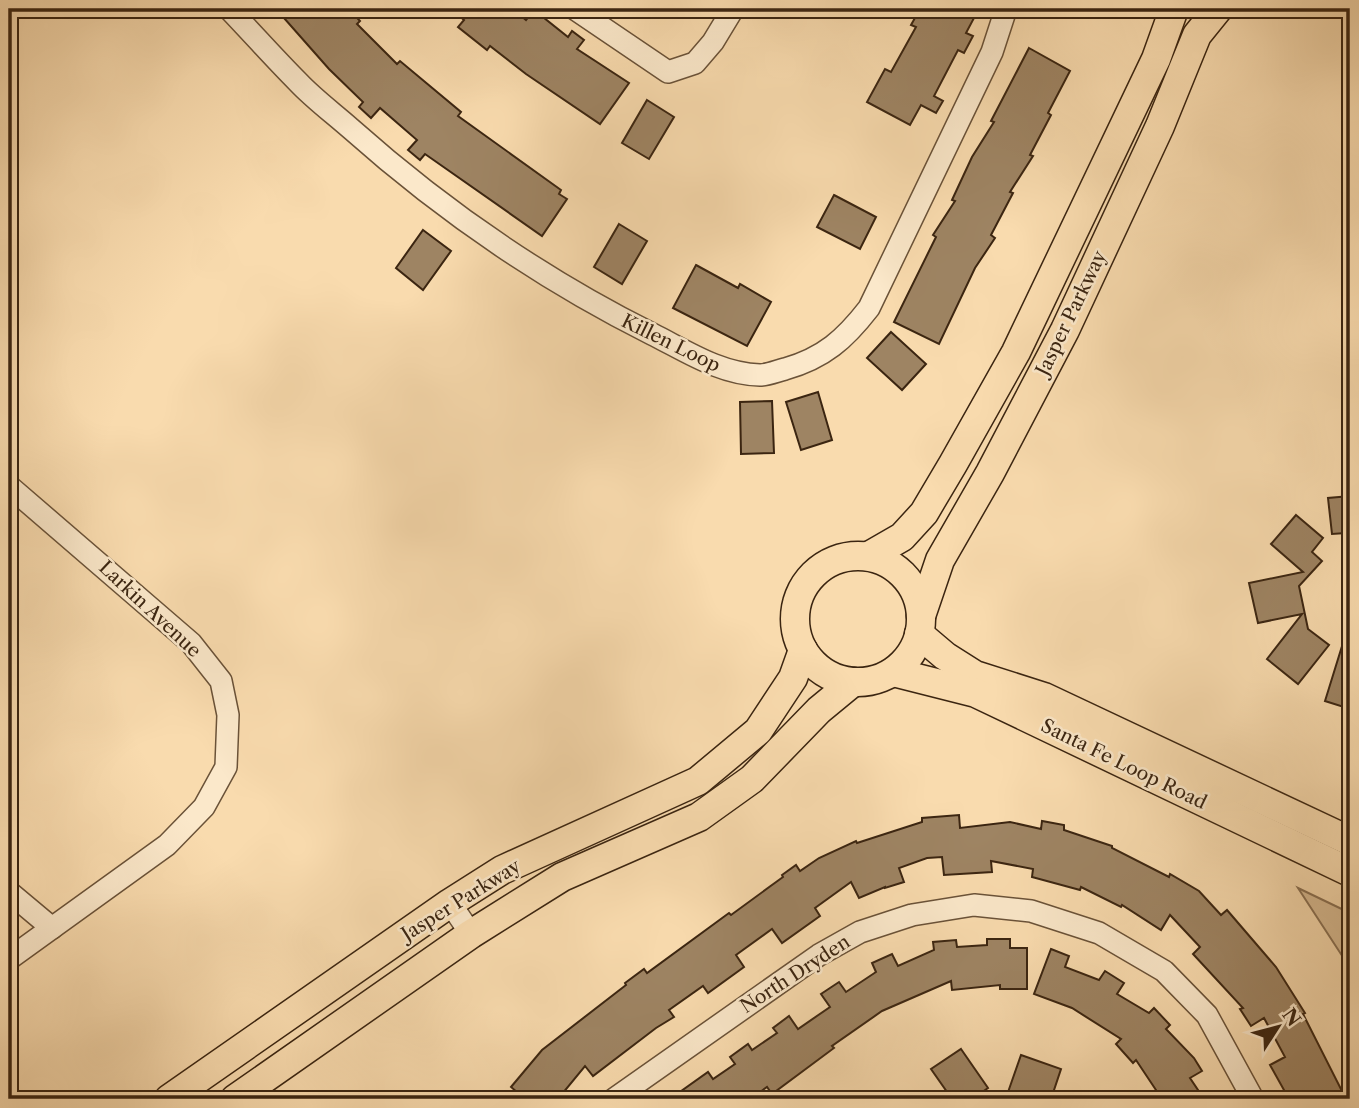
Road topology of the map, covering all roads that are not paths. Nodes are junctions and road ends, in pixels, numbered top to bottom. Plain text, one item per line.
1 (229, 9) edge
2 (575, 9) edge
3 (733, 9) edge
4 (1006, 9) edge
5 (1174, 9) edge
6 (1218, 9) edge
7 (9, 486) edge
8 (869, 556) junction
9 (920, 625) junction
10 (803, 650) junction
11 (892, 672) junction
12 (853, 682) junction
13 (1350, 841) edge
14 (1350, 872) edge
15 (9, 892) edge
16 (450, 903) junction
17 (52, 928) junction
18 (471, 934) junction
19 (9, 959) edge
20 (169, 1099) edge
21 (235, 1099) edge
22 (614, 1099) edge
23 (1253, 1099) edge

1 - 4 street, Killen Loop
2 - 3 street
5 - 8 main road, Jasper Parkway
6 - 9 main road, Jasper Parkway
7 - 17 street, Larkin Avenue
8 - 9 main road
8 - 10 main road
9 - 11 main road
9 - 13 main road, Santa Fe Loop Road
10 - 12 main road
10 - 16 main road, Jasper Parkway
11 - 12 main road
11 - 14 main road, Santa Fe Loop Road
12 - 18 main road, Jasper Parkway
15 - 17 street
16 - 18 street
16 - 20 main road, Jasper Parkway
17 - 19 street, Larkin Avenue
18 - 21 main road, Jasper Parkway
22 - 23 street, North Dryden

